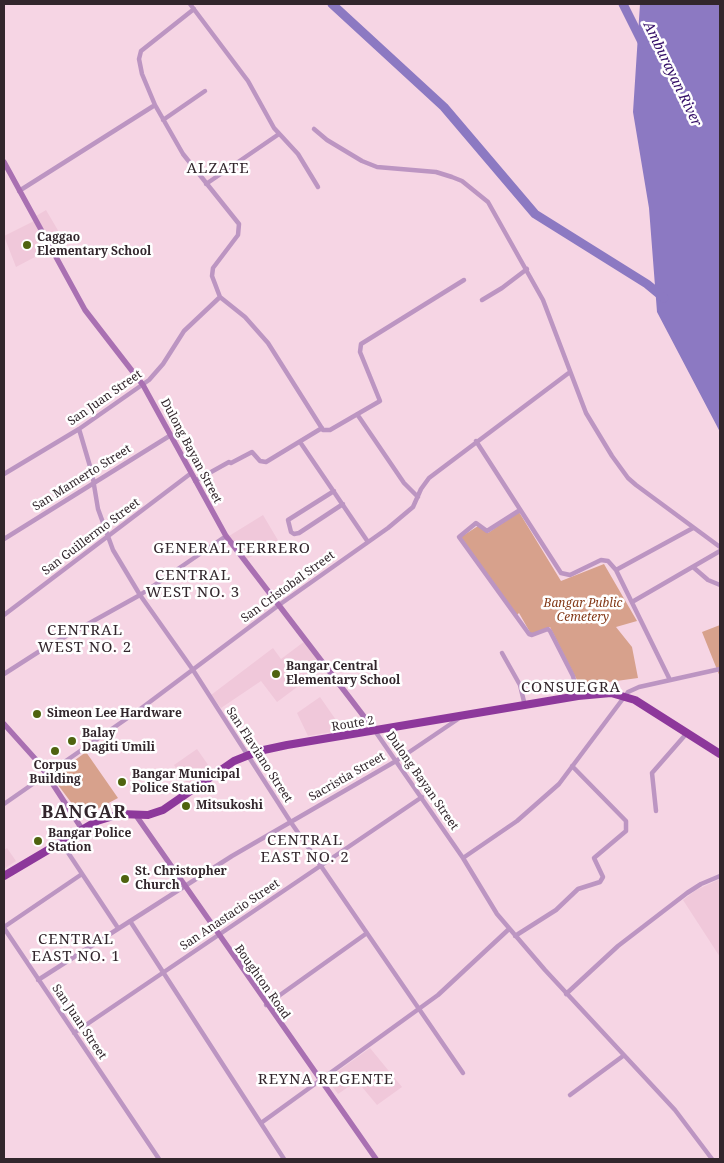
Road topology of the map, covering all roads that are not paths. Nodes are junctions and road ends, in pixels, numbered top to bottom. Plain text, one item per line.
1 (192, 6) edge
2 (205, 92) dead end
3 (155, 105) junction
4 (163, 120) junction
5 (314, 129) dead end
6 (278, 134) junction
7 (4, 162) edge
8 (206, 184) junction
9 (318, 187) dead end
10 (19, 191) junction
11 (527, 269) junction
12 (464, 280) dead end
13 (220, 297) junction
14 (482, 300) dead end
15 (570, 372) junction
16 (142, 385) junction
17 (357, 414) junction
18 (322, 428) junction
19 (79, 429) junction
20 (172, 434) junction
21 (476, 441) junction
22 (300, 442) junction
23 (4, 474) edge
24 (190, 474) junction
25 (195, 481) junction
26 (94, 482) junction
27 (334, 491) junction
28 (418, 497) junction
29 (343, 504) junction
30 (520, 510) junction
31 (693, 528) junction
32 (226, 536) junction
33 (4, 538) edge
34 (108, 538) junction
35 (368, 542) junction
36 (720, 547) edge
37 (720, 551) edge
38 (693, 567) junction
39 (616, 570) junction
40 (720, 585) edge
41 (140, 595) junction
42 (632, 602) junction
43 (279, 605) junction
44 (4, 615) edge
45 (502, 653) dead end
46 (720, 669) edge
47 (192, 670) junction
48 (4, 674) edge
49 (670, 680) junction
50 (578, 696) junction
51 (625, 696) junction
52 (525, 706) junction
53 (461, 717) junction
54 (4, 724) edge
55 (375, 732) junction
56 (687, 733) junction
57 (247, 754) junction
58 (720, 754) edge
59 (396, 761) junction
60 (572, 766) junction
61 (48, 774) junction
62 (422, 797) junction
63 (4, 804) edge
64 (656, 811) dead end
65 (134, 814) junction
66 (290, 821) junction
67 (82, 830) junction
68 (62, 842) junction
69 (463, 858) junction
70 (321, 866) junction
71 (82, 874) junction
72 (4, 876) edge
73 (720, 876) edge
74 (184, 887) junction
75 (130, 921) junction
76 (4, 927) edge
77 (118, 928) junction
78 (509, 929) junction
79 (367, 933) junction
80 (217, 935) junction
81 (515, 936) junction
82 (162, 973) junction
83 (38, 980) junction
84 (566, 994) junction
85 (266, 1005) junction
86 (419, 1009) junction
87 (74, 1033) junction
88 (623, 1056) junction
89 (463, 1073) dead end
90 (320, 1082) junction
91 (570, 1095) dead end
92 (261, 1124) junction
93 (159, 1159) edge
94 (284, 1159) edge
95 (376, 1159) edge
96 (712, 1159) edge

1 - 3 street
1 - 6 street
2 - 4 street
3 - 4 street
3 - 10 street
4 - 8 street
5 - 11 street
6 - 8 street
6 - 9 street
7 - 10 street, Dulong Bayan Street
8 - 13 street
10 - 16 street, Dulong Bayan Street
11 - 14 street
11 - 15 street
12 - 17 street
13 - 16 street, San Juan Street
13 - 18 street
15 - 21 street, San Cristobal Street
15 - 31 street
16 - 19 street, San Juan Street
16 - 20 street, Dulong Bayan Street
17 - 18 street
17 - 28 street
18 - 22 street
19 - 23 street, San Juan Street
19 - 26 street, San Flaviano Street
20 - 24 street, Dulong Bayan Street
20 - 26 street, San Mamerto Street
21 - 28 street, San Cristobal Street
21 - 30 street
22 - 25 street
22 - 27 street
24 - 25 street, Dulong Bayan Street
24 - 34 street, San Guillermo Street
25 - 32 street, Dulong Bayan Street
26 - 33 street, San Mamerto Street
26 - 34 street, San Flaviano Street
27 - 29 street
27 - 29 street
28 - 35 street, San Cristobal Street
29 - 35 street
30 - 39 street
30 - 50 street
31 - 36 street
31 - 39 street
32 - 41 street
32 - 43 street, Dulong Bayan Street
34 - 41 street, San Flaviano Street
34 - 44 street, San Guillermo Street
35 - 43 street, San Cristobal Street
37 - 38 street
38 - 40 street
38 - 42 street
39 - 42 street
41 - 47 street, San Flaviano Street
41 - 48 street
42 - 49 street
43 - 47 street, San Cristobal Street
43 - 55 street, Dulong Bayan Street
45 - 52 street
46 - 49 street
47 - 57 street, San Flaviano Street
47 - 61 street, San Cristobal Street
49 - 51 street
50 - 51 highway, Route 2
50 - 52 highway, Route 2
51 - 56 highway, Route 2
51 - 60 street
52 - 53 highway, Route 2
53 - 55 highway, Route 2
53 - 59 street, Sacristia Street
54 - 61 street
55 - 57 highway, Route 2
55 - 59 street, Dulong Bayan Street
56 - 58 highway, Route 2
56 - 64 street
57 - 65 highway, Route 2
57 - 66 street, San Flaviano Street
59 - 62 street, Dulong Bayan Street
59 - 66 street, Sacristia Street
60 - 69 street
60 - 81 street
61 - 63 street, San Cristobal Street
61 - 67 street
62 - 69 street, Dulong Bayan Street
62 - 70 street, San Anastacio Street
65 - 67 highway, Route 2
65 - 74 street, Boughton Road
66 - 70 street, San Flaviano Street
66 - 74 street, Sacristia Street
67 - 68 highway, Route 2
68 - 71 street
68 - 72 highway, Route 2
69 - 78 street, Dulong Bayan Street
70 - 79 street, San Flaviano Street
70 - 80 street, San Anastacio Street
71 - 76 street
71 - 77 street
73 - 84 street
74 - 75 street, Sacristia Street
74 - 80 street, Boughton Road
75 - 77 street, Sacristia Street
75 - 82 street
76 - 83 street, San Juan Street
77 - 83 street, Sacristia Street
78 - 81 street, Dulong Bayan Street
78 - 86 street
79 - 85 street
79 - 86 street, San Flaviano Street
80 - 82 street, San Anastacio Street
80 - 85 street, Boughton Road
81 - 84 street, Dulong Bayan Street
82 - 87 street, San Anastacio Street
82 - 92 street
83 - 87 street, San Juan Street
84 - 88 street, Dulong Bayan Street
85 - 90 street, Boughton Road
86 - 89 street, San Flaviano Street
86 - 90 street
87 - 93 street, San Juan Street
88 - 91 street
88 - 96 street, Dulong Bayan Street
90 - 92 street
90 - 95 street, Boughton Road
92 - 94 street

